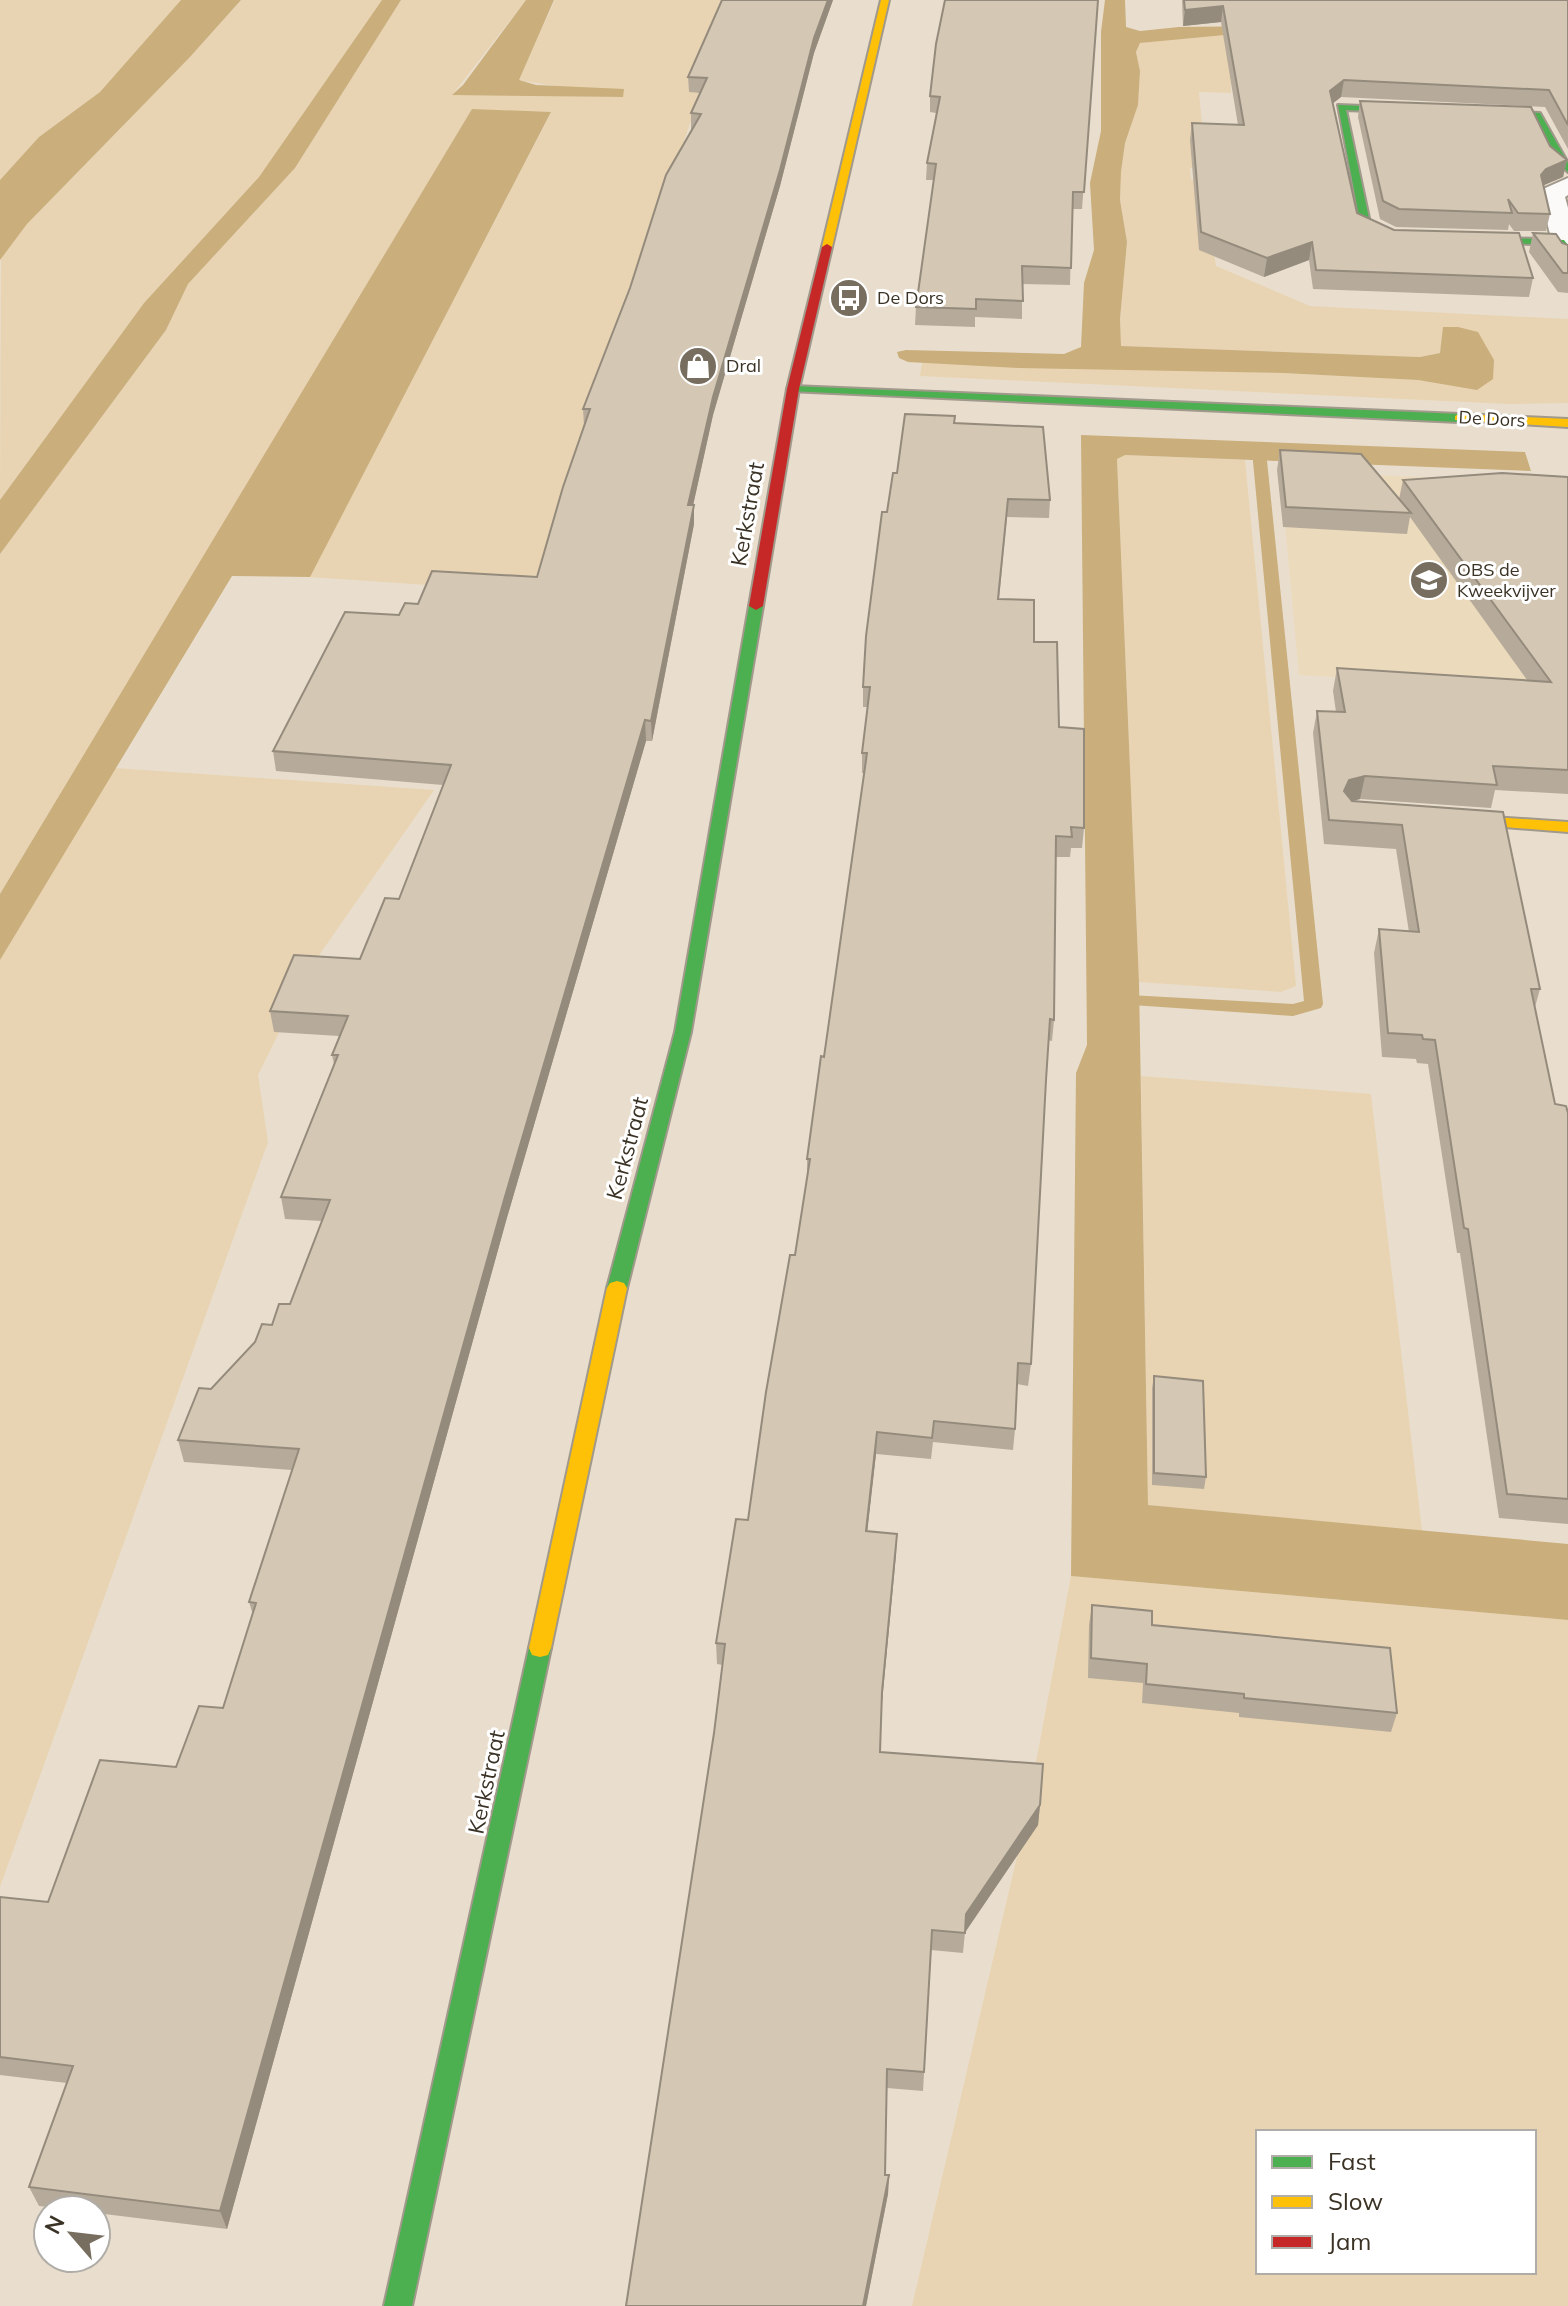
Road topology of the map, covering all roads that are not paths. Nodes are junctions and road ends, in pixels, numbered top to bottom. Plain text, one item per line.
1 (885, 0) edge
2 (1568, 169) edge
3 (1568, 185) edge
4 (1566, 249) edge
5 (793, 389) junction
6 (1568, 423) edge
7 (1435, 818) edge
8 (1568, 827) edge
9 (398, 2306) edge

1 - 5 street, Kerkstraat
2 - 4 street
3 - 4 street
5 - 6 street, De Dors
5 - 9 street, Kerkstraat
7 - 8 street

